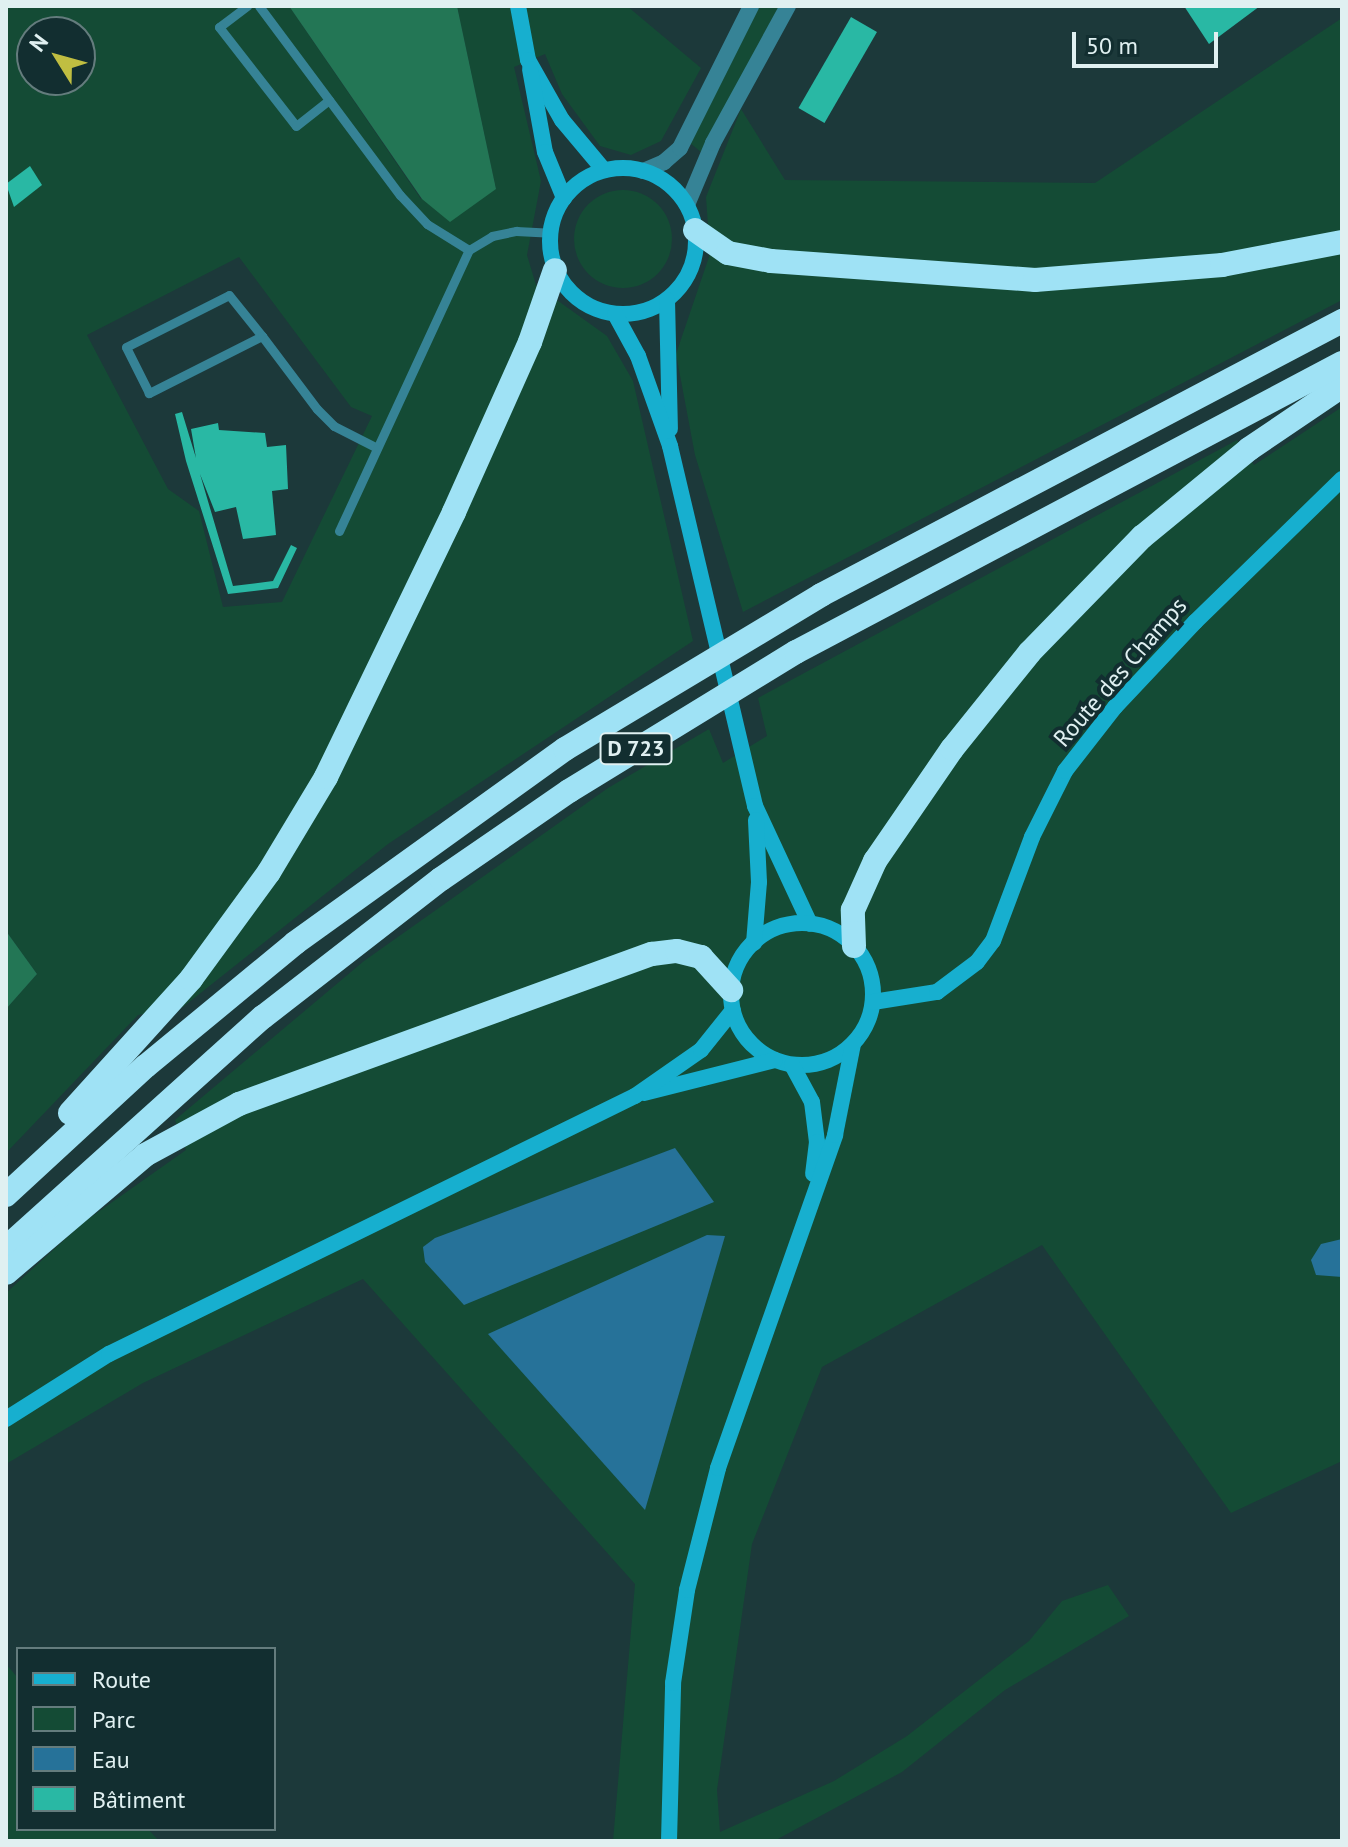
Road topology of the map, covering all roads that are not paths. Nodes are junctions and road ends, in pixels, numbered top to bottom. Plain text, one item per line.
1 (247, 6) edge
2 (259, 6) edge
3 (518, 6) edge
4 (751, 6) edge
5 (788, 6) edge
6 (528, 60) junction
7 (329, 100) junction
8 (604, 170) junction
9 (643, 171) junction
10 (564, 198) junction
11 (687, 205) junction
12 (695, 230) junction
13 (550, 233) junction
14 (1342, 242) edge
15 (469, 250) junction
16 (555, 270) junction
17 (667, 300) junction
18 (615, 314) junction
19 (1342, 321) edge
20 (262, 336) junction
21 (1342, 363) edge
22 (1342, 386) edge
23 (670, 446) junction
24 (377, 448) junction
25 (1342, 479) edge
26 (339, 531) dead end
27 (755, 806) junction
28 (810, 924) junction
29 (754, 943) junction
30 (854, 946) junction
31 (732, 1000) junction
32 (873, 1002) junction
33 (853, 1044) junction
34 (775, 1060) junction
35 (792, 1065) junction
36 (635, 1096) junction
37 (40, 1162) junction
38 (6, 1195) edge
39 (811, 1195) junction
40 (6, 1248) edge
41 (6, 1273) edge
42 (6, 1419) edge
43 (669, 1841) edge

1 - 7 lane
2 - 7 lane
3 - 6 street
4 - 9 street
5 - 11 street
6 - 8 street
6 - 10 street
7 - 15 lane
8 - 9 street
8 - 10 street
9 - 11 street
10 - 13 street
11 - 12 street
12 - 14 highway
12 - 17 street
13 - 15 lane
13 - 16 street
15 - 24 lane
16 - 18 street
16 - 37 highway
17 - 18 street
17 - 23 street
18 - 23 street
19 - 37 highway, D 723
20 - 20 lane
20 - 24 lane
21 - 40 highway, D 723
22 - 30 highway
23 - 27 street
24 - 26 lane
25 - 32 street, Route des Champs
27 - 28 street
27 - 29 street
28 - 29 street
28 - 30 street
29 - 31 street
30 - 32 street
31 - 34 street
31 - 36 street
31 - 41 highway
32 - 33 street
33 - 35 street
33 - 39 street
34 - 35 street
34 - 36 street
35 - 39 street
36 - 42 street
37 - 38 highway, D 723
39 - 43 street

